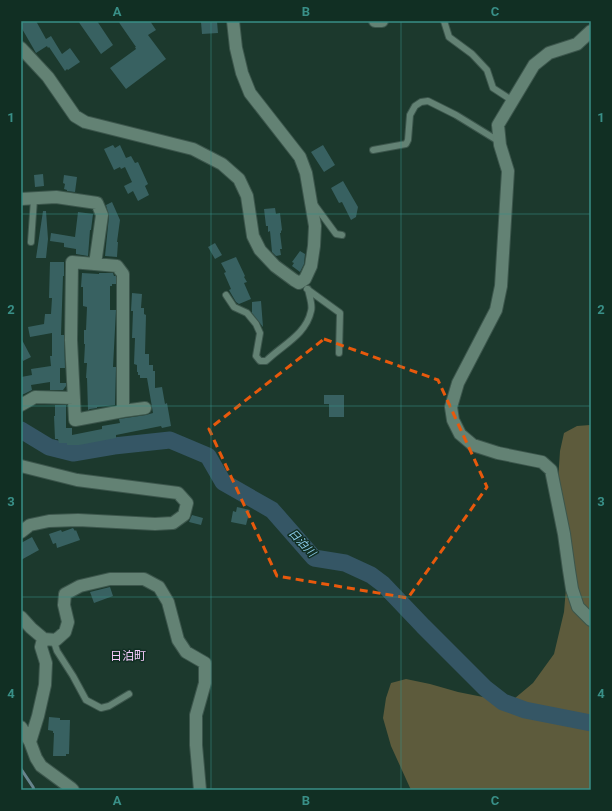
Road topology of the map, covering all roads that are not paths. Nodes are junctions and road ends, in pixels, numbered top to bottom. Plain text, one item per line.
1 (233, 21) edge
2 (375, 21) edge
3 (382, 21) edge
4 (444, 21) edge
5 (591, 31) edge
6 (21, 48) edge
7 (513, 101) junction
8 (500, 142) junction
9 (373, 150) dead end
10 (34, 198) junction
11 (21, 199) edge
12 (310, 200) junction
13 (342, 235) dead end
14 (31, 242) dead end
15 (95, 264) junction
16 (304, 286) junction
17 (226, 295) dead end
18 (339, 353) dead end
19 (74, 398) junction
20 (145, 408) dead end
21 (21, 411) edge
22 (123, 411) junction
23 (21, 466) edge
24 (21, 532) edge
25 (21, 617) edge
26 (591, 620) edge
27 (49, 639) junction
28 (129, 694) dead end
29 (21, 727) edge
30 (30, 742) junction
31 (73, 790) edge
32 (200, 790) edge

1 - 12 street
2 - 3 street
4 - 7 lane
5 - 7 street
6 - 16 street
7 - 8 street
8 - 9 lane
8 - 26 street
10 - 11 street
10 - 14 lane
10 - 15 street
12 - 13 lane
12 - 16 street
15 - 19 street
15 - 22 street
16 - 17 lane
16 - 18 lane
19 - 21 street
19 - 22 street
20 - 22 street
23 - 24 street
25 - 27 street
27 - 28 lane
27 - 30 street
27 - 32 street
29 - 30 street
30 - 31 street

